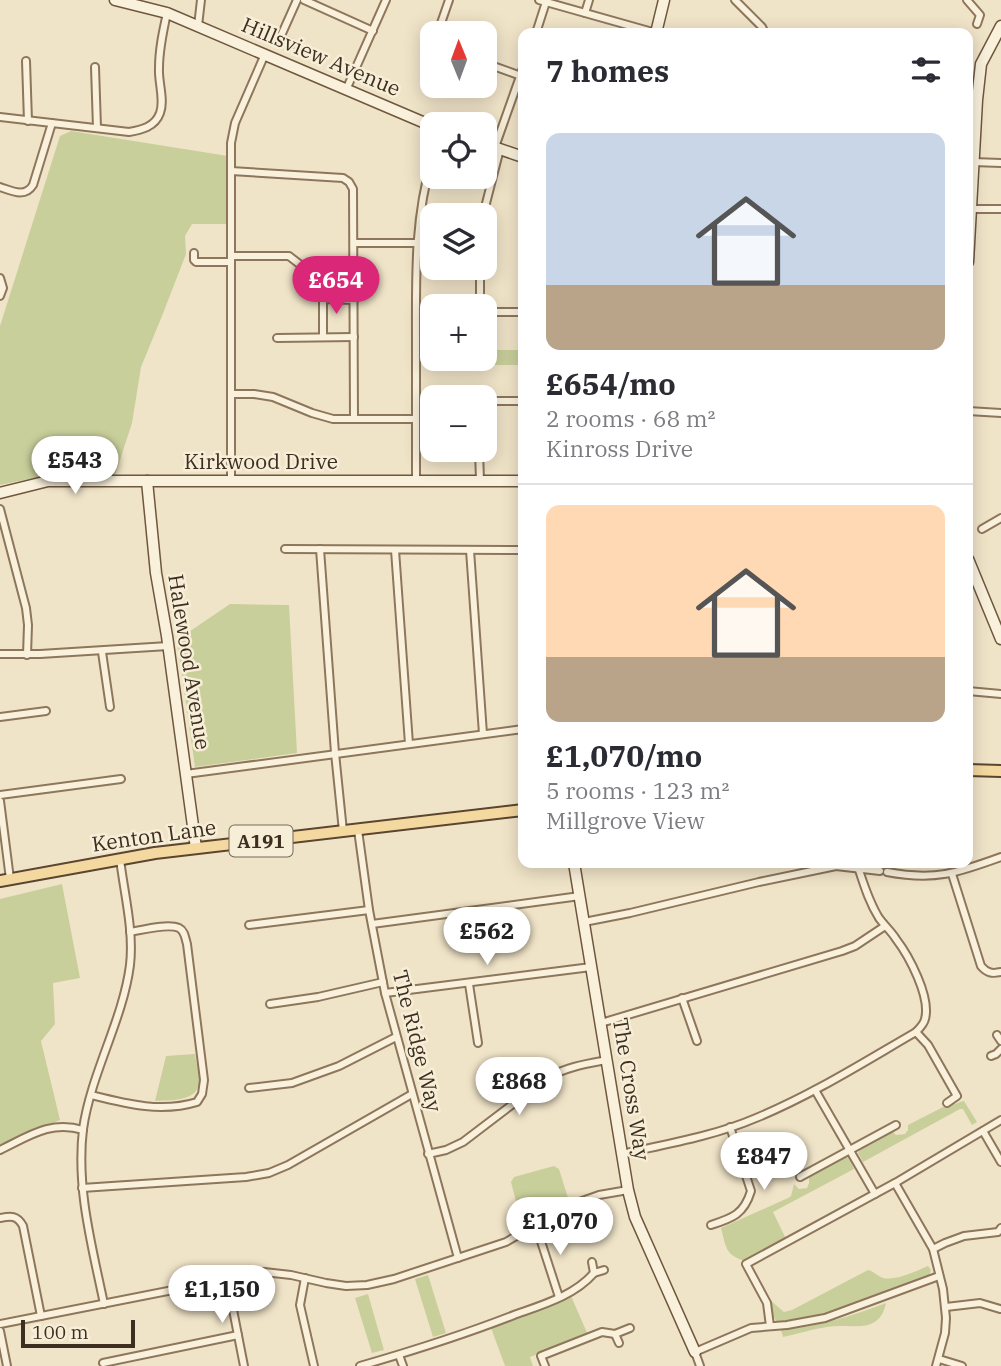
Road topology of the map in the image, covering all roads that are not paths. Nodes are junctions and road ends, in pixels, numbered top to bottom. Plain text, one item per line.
1 (114, 0) edge
2 (201, 0) edge
3 (297, 0) edge
4 (304, 0) edge
5 (386, 0) edge
6 (450, 0) edge
7 (589, 0) edge
8 (664, 0) edge
9 (735, 0) edge
10 (967, 0) edge
11 (543, 1) edge
12 (167, 13) junction
13 (585, 13) junction
14 (442, 21) edge
15 (977, 24) dead end
16 (198, 26) junction
17 (1001, 26) edge
18 (537, 28) edge
19 (638, 28) edge
20 (657, 28) edge
21 (762, 28) edge
22 (373, 31) junction
23 (293, 44) dead end
24 (265, 54) junction
25 (26, 61) dead end
26 (497, 66) edge
27 (94, 67) dead end
28 (518, 71) edge
29 (518, 82) edge
30 (345, 89) junction
31 (0, 117) edge
32 (29, 121) junction
33 (420, 121) edge
34 (52, 123) junction
35 (97, 128) junction
36 (497, 137) edge
37 (497, 148) edge
38 (518, 155) edge
39 (973, 162) joint
40 (1001, 163) edge
41 (231, 171) junction
42 (0, 187) edge
43 (425, 189) edge
44 (973, 209) edge
45 (1001, 209) edge
46 (354, 243) junction
47 (417, 243) junction
48 (194, 253) dead end
49 (231, 259) junction
50 (354, 266) junction
51 (0, 278) edge
52 (0, 296) edge
53 (354, 300) junction
54 (497, 312) edge
55 (518, 312) edge
56 (323, 337) junction
57 (354, 337) junction
58 (278, 338) dead end
59 (231, 394) junction
60 (497, 401) edge
61 (518, 401) edge
62 (973, 411) edge
63 (1001, 413) edge
64 (354, 419) junction
65 (416, 419) junction
66 (480, 462) edge
67 (147, 481) junction
68 (416, 481) junction
69 (480, 481) junction
70 (518, 481) edge
71 (231, 482) junction
72 (0, 493) edge
73 (0, 509) edge
74 (1001, 518) edge
75 (982, 528) dead end
76 (285, 549) dead end
77 (320, 549) junction
78 (394, 550) junction
79 (470, 550) junction
80 (518, 550) edge
81 (973, 571) edge
82 (1001, 639) edge
83 (168, 646) junction
84 (102, 652) junction
85 (0, 654) edge
86 (27, 655) junction
87 (973, 691) edge
88 (1001, 694) edge
89 (110, 707) dead end
90 (46, 711) dead end
91 (0, 718) edge
92 (518, 730) edge
93 (483, 734) junction
94 (409, 744) junction
95 (335, 753) junction
96 (973, 770) edge
97 (1001, 771) edge
98 (186, 774) junction
99 (121, 779) dead end
100 (0, 795) edge
101 (0, 801) edge
102 (518, 811) edge
103 (358, 830) junction
104 (343, 831) junction
105 (196, 848) junction
106 (1001, 857) edge
107 (120, 859) junction
108 (973, 867) edge
109 (575, 868) edge
110 (826, 868) edge
111 (858, 868) edge
112 (864, 868) edge
113 (969, 868) edge
114 (952, 874) junction
115 (5, 880) edge
116 (580, 896) junction
117 (369, 909) junction
118 (584, 922) junction
119 (372, 924) junction
120 (249, 925) dead end
121 (885, 926) junction
122 (130, 932) junction
123 (592, 967) junction
124 (1001, 972) edge
125 (383, 982) junction
126 (469, 984) junction
127 (385, 993) junction
128 (682, 998) junction
129 (270, 1004) dead end
130 (601, 1023) junction
131 (916, 1032) junction
132 (396, 1037) junction
133 (696, 1041) dead end
134 (478, 1043) dead end
135 (1001, 1049) edge
136 (991, 1056) dead end
137 (607, 1060) junction
138 (249, 1088) dead end
139 (815, 1090) junction
140 (412, 1094) junction
141 (91, 1095) junction
142 (947, 1102) dead end
143 (1001, 1120) edge
144 (896, 1125) dead end
145 (730, 1127) junction
146 (83, 1130) junction
147 (983, 1131) junction
148 (0, 1150) edge
149 (849, 1150) junction
150 (428, 1154) junction
151 (622, 1154) junction
152 (1001, 1161) edge
153 (800, 1177) dead end
154 (895, 1183) junction
155 (82, 1188) junction
156 (628, 1190) junction
157 (875, 1194) junction
158 (0, 1218) edge
159 (711, 1225) dead end
160 (536, 1226) junction
161 (1001, 1228) edge
162 (933, 1249) junction
163 (458, 1258) junction
164 (592, 1262) dead end
165 (604, 1270) dead end
166 (594, 1273) junction
167 (939, 1276) junction
168 (305, 1278) junction
169 (227, 1279) junction
170 (559, 1297) junction
171 (104, 1304) junction
172 (946, 1307) junction
173 (1000, 1309) edge
174 (41, 1316) junction
175 (0, 1324) edge
176 (770, 1326) junction
177 (630, 1328) dead end
178 (0, 1331) edge
179 (615, 1334) junction
180 (238, 1335) junction
181 (619, 1343) dead end
182 (2, 1352) edge
183 (695, 1352) junction
184 (399, 1355) junction
185 (541, 1356) junction
186 (532, 1359) dead end
187 (103, 1363) dead end
188 (938, 1363) edge
189 (7, 1366) edge
190 (244, 1366) edge
191 (314, 1366) edge
192 (360, 1366) edge
193 (403, 1366) edge
194 (545, 1366) edge
195 (700, 1366) edge
196 (962, 1366) edge

1 - 12 street, Hillsview Avenue
2 - 16 street
3 - 23 street
4 - 22 street
5 - 22 street
6 - 14 street
7 - 13 street
8 - 20 street
9 - 21 street
10 - 15 street
11 - 13 street
11 - 18 street
12 - 16 street, Hillsview Avenue
12 - 35 street
13 - 19 street
16 - 24 street, Hillsview Avenue
17 - 39 street
22 - 30 street
24 - 30 street, Hillsview Avenue
24 - 41 street
25 - 32 street
26 - 28 street
27 - 35 street
29 - 36 street
30 - 33 street, Hillsview Avenue
31 - 32 street
32 - 34 street
34 - 35 street
34 - 42 street
37 - 38 street
39 - 40 street
41 - 46 street
41 - 49 street
43 - 47 street
44 - 45 street
46 - 47 street
46 - 50 street
47 - 65 street
48 - 49 street
49 - 50 street
49 - 59 street
50 - 53 street
51 - 52 street
53 - 56 street
53 - 57 street
54 - 55 street
56 - 57 street
56 - 58 street
57 - 64 street
59 - 64 street
59 - 71 street
60 - 61 street
62 - 63 street
64 - 65 street
65 - 68 street
66 - 69 street
67 - 71 street, Kirkwood Drive
67 - 72 street, Kirkwood Drive
67 - 83 street, Halewood Avenue
68 - 69 street, Kirkwood Drive
68 - 71 street, Kirkwood Drive
69 - 70 street, Kirkwood Drive
73 - 86 street
74 - 75 street
76 - 77 street
77 - 78 street
77 - 95 street
78 - 79 street
78 - 94 street
79 - 80 street
79 - 93 street
81 - 82 street
83 - 84 street
83 - 98 street, Halewood Avenue
84 - 86 street
84 - 89 street
85 - 86 street
87 - 88 street
90 - 91 street
92 - 93 street
93 - 94 street
94 - 95 street
95 - 98 street
95 - 104 street
96 - 97 main road
98 - 105 street, Halewood Avenue
99 - 100 street
101 - 115 street
102 - 103 main road, Kenton Lane / A191
103 - 104 main road, Kenton Lane / A191
103 - 117 street, The Ridge Way
104 - 105 main road, Kenton Lane / A191
105 - 107 main road, Kenton Lane / A191
106 - 108 street
107 - 115 main road, Kenton Lane / A191
107 - 122 street
109 - 116 street, The Cross Way
110 - 118 street
111 - 121 street
112 - 114 street
113 - 114 street
114 - 124 street
116 - 118 street, The Cross Way
116 - 119 street
117 - 119 street, The Ridge Way
117 - 120 street
118 - 123 street, The Cross Way
119 - 125 street, The Ridge Way
121 - 128 street
121 - 131 street
122 - 141 street
122 - 141 street
123 - 126 street
123 - 130 street, The Cross Way
125 - 127 street, The Ridge Way
125 - 129 street
126 - 127 street
126 - 134 street
127 - 132 street, The Ridge Way
128 - 130 street
128 - 133 street
130 - 137 street, The Cross Way
131 - 139 street
131 - 142 street
132 - 138 street
132 - 140 street, The Ridge Way
135 - 136 street
137 - 150 street
137 - 151 street, The Cross Way
139 - 145 street
139 - 149 street
140 - 150 street, The Ridge Way
140 - 155 street
141 - 146 street
143 - 147 street
144 - 149 street
145 - 151 street
145 - 159 street
146 - 148 street
146 - 155 street
147 - 152 street
147 - 154 street
149 - 153 street
149 - 157 street
150 - 163 street, The Ridge Way
151 - 156 street, The Cross Way
154 - 157 street
154 - 162 street
155 - 171 street
156 - 160 street
156 - 183 street, The Cross Way
157 - 176 street
158 - 174 street
160 - 163 street
160 - 170 street
161 - 162 street
162 - 167 street
163 - 168 street
164 - 166 street
165 - 166 street
166 - 170 street
167 - 172 street
167 - 176 street
168 - 169 street
168 - 191 street
169 - 171 street
169 - 180 street
170 - 184 street
171 - 174 street
172 - 173 street
172 - 188 street
174 - 175 street
176 - 183 street
177 - 179 street
178 - 182 street
179 - 181 street
179 - 185 street
180 - 187 street
180 - 190 street
182 - 189 street
183 - 195 street
184 - 192 street
184 - 193 street
185 - 186 street
185 - 194 street
188 - 196 street

